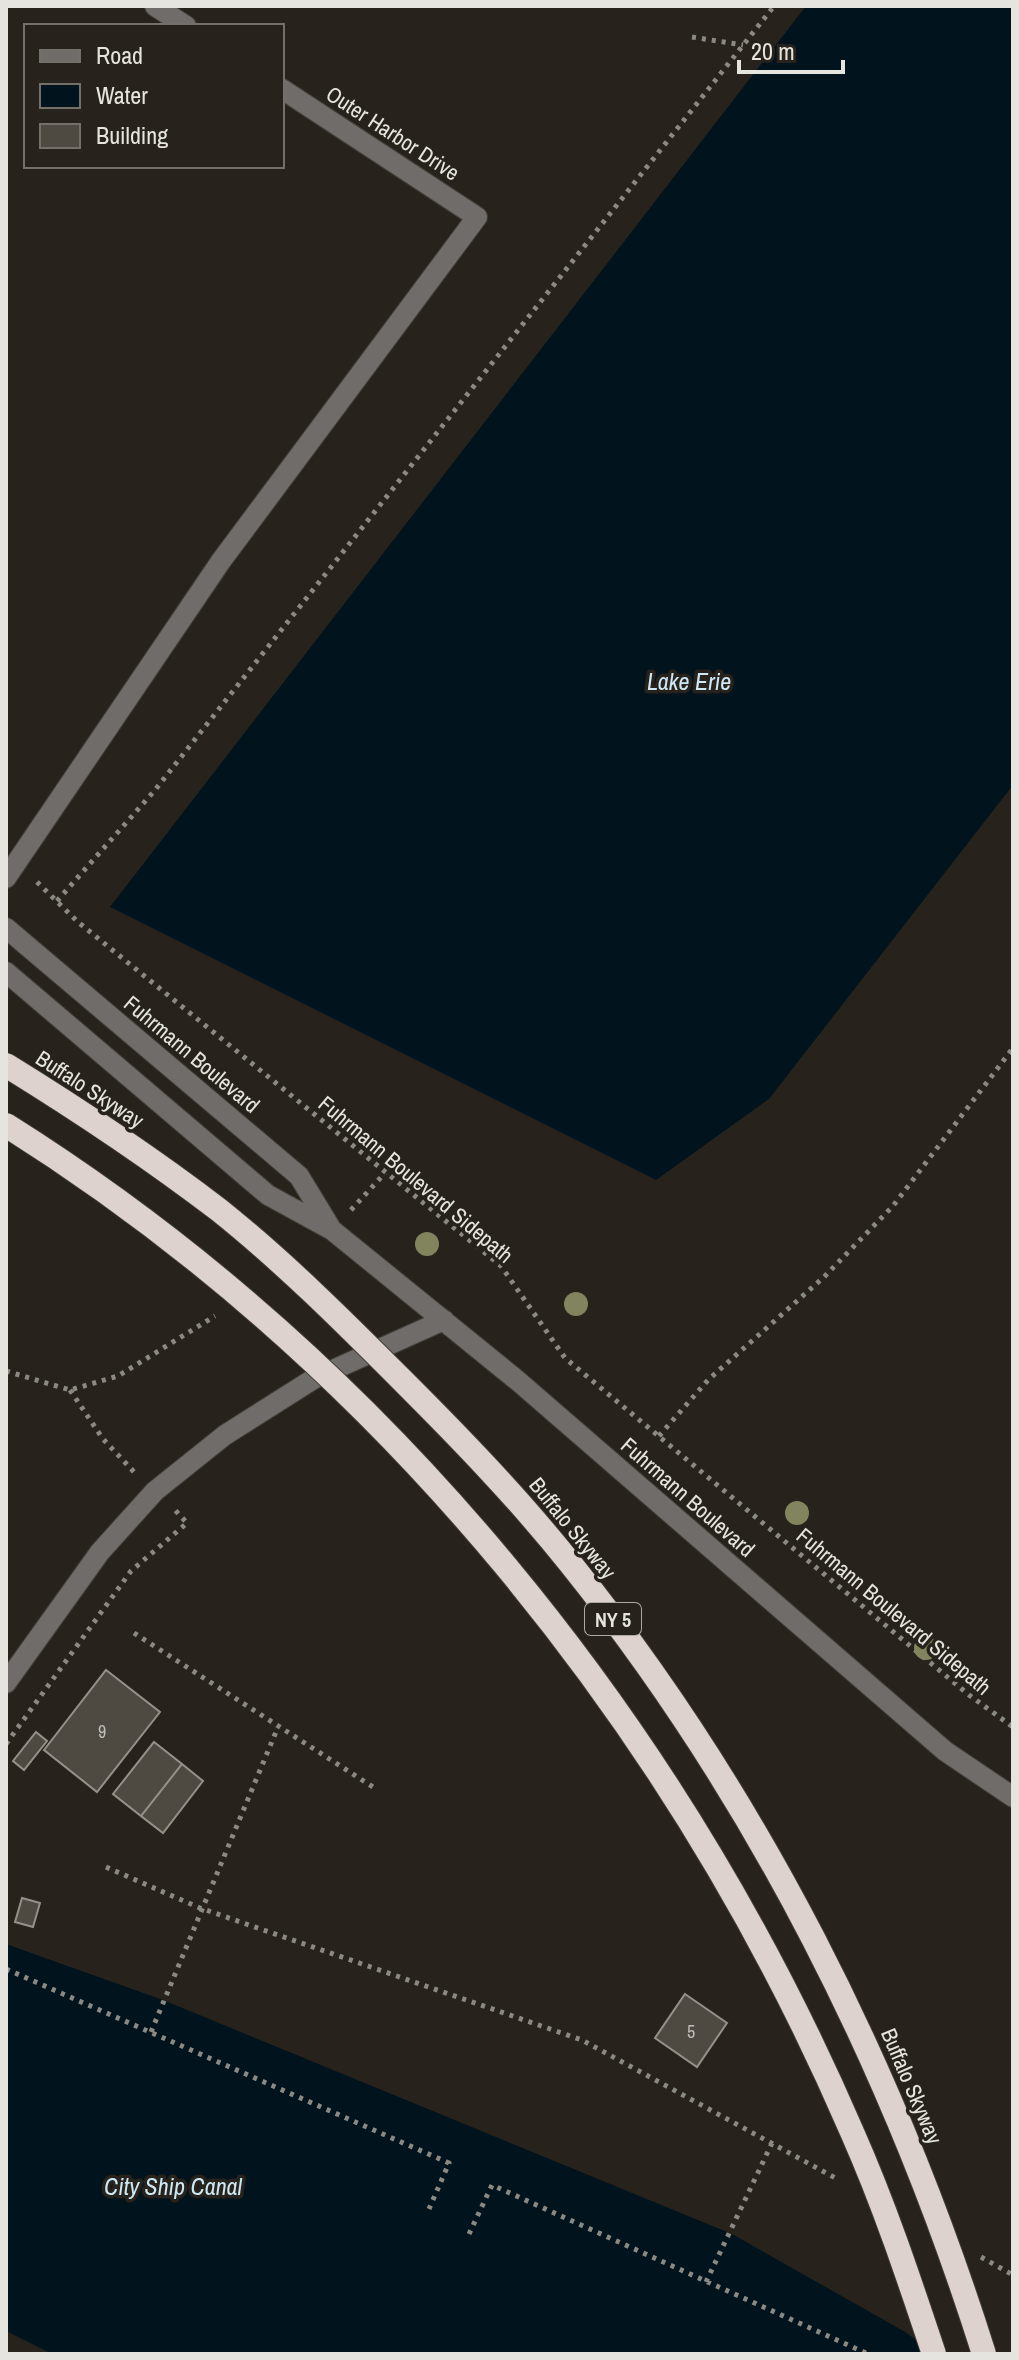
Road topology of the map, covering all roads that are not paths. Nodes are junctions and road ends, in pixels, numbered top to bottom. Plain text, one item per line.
1 (155, 6) edge
2 (183, 24) edge
3 (284, 90) edge
4 (12, 871) edge
5 (6, 928) edge
6 (6, 972) edge
7 (6, 1065) edge
8 (6, 1125) edge
9 (332, 1230) junction
10 (444, 1320) junction
11 (6, 1683) edge
12 (1013, 1797) edge
13 (934, 2354) edge
14 (984, 2354) edge

1 - 2 street
3 - 4 street, Outer Harbor Drive
5 - 9 street, Fuhrmann Boulevard
6 - 9 street, Fuhrmann Boulevard
7 - 14 highway, Buffalo Skyway / NY 5, bridge
8 - 13 highway, NY 5, bridge
9 - 10 street, Fuhrmann Boulevard
10 - 11 street
10 - 12 street, Fuhrmann Boulevard

